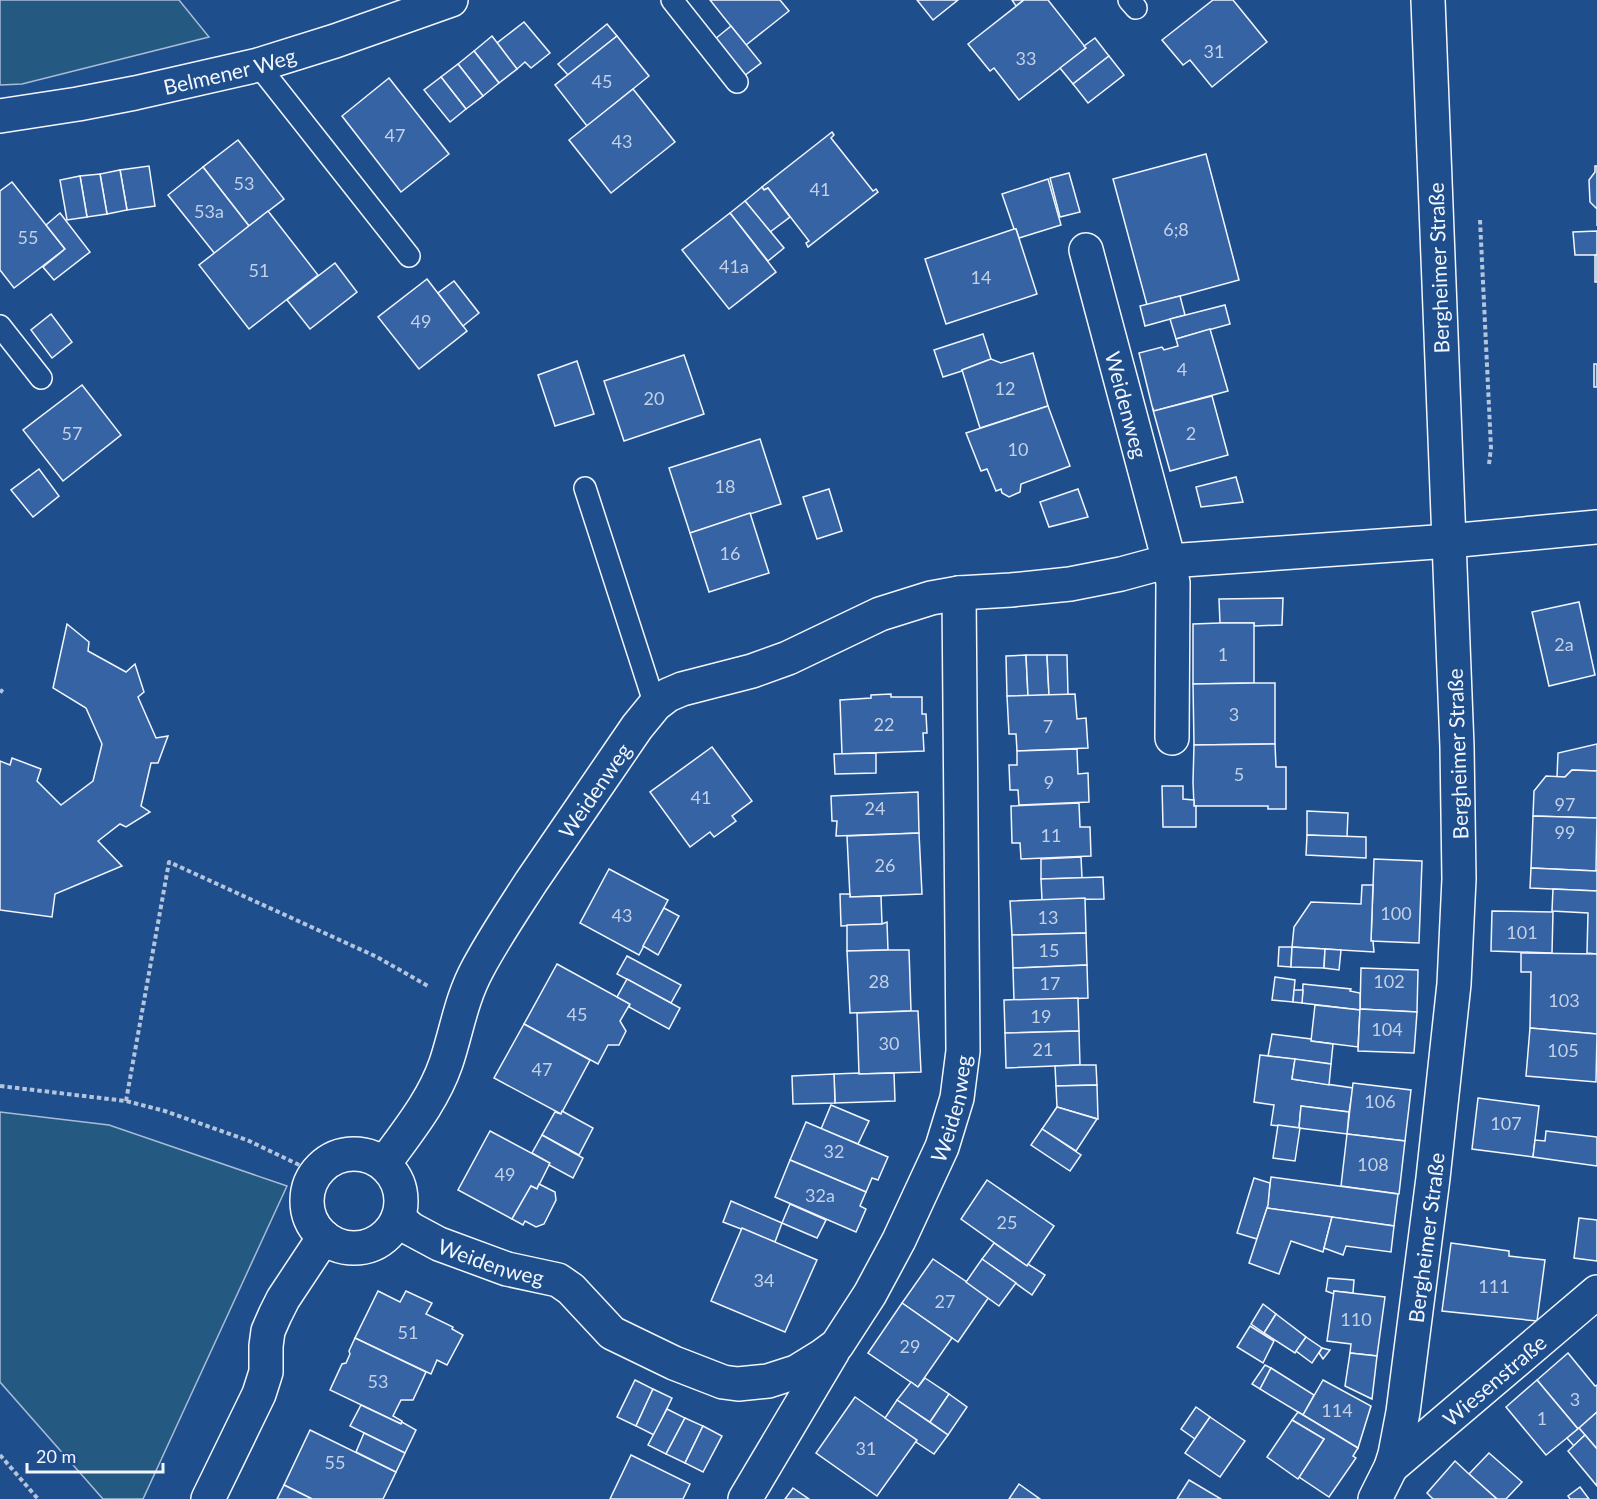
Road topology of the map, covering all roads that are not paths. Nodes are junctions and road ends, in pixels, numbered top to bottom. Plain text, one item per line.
1 (451, 0) edge
2 (672, 0) edge
3 (1428, 0) edge
4 (258, 65) junction
5 (737, 82) dead end
6 (0, 116) edge
7 (1086, 250) dead end
8 (409, 256) dead end
9 (0, 326) edge
10 (41, 378) dead end
11 (585, 488) dead end
12 (1597, 527) edge
13 (1449, 541) junction
14 (1169, 561) junction
15 (959, 593) junction
16 (656, 705) junction
17 (1172, 738) dead end
18 (384, 1164) junction
19 (398, 1218) junction
20 (324, 1237) junction
21 (1597, 1292) edge
22 (837, 1345) junction
23 (1391, 1467) junction
24 (208, 1499) edge
25 (745, 1499) edge
26 (1375, 1499) edge

1 - 4 street, Belmener Weg
2 - 5 lane
3 - 13 street, Bergheimer Straße
4 - 6 street, Belmener Weg
4 - 8 lane
7 - 14 street, Weidenweg
9 - 10 lane
11 - 16 lane
12 - 13 street, Weidenweg
13 - 14 street, Weidenweg
13 - 23 street, Bergheimer Straße
14 - 15 street, Weidenweg
14 - 17 street, Weidenweg
15 - 16 street, Weidenweg
15 - 22 street, Weidenweg
16 - 18 street, Weidenweg
18 - 19 street
18 - 20 street
19 - 20 street
19 - 22 street, Weidenweg
20 - 24 street
21 - 23 street, Wiesenstraße
22 - 25 street, Weidenweg
23 - 26 street, Bergheimer Straße

